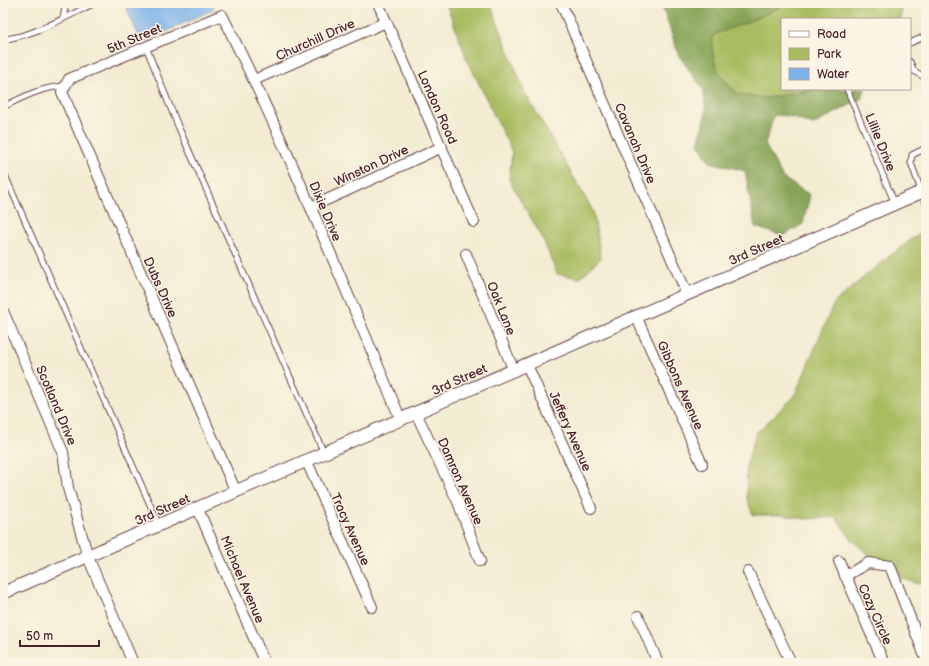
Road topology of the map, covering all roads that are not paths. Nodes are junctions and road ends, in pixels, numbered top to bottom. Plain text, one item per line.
1 (66, 3) edge
2 (95, 3) edge
3 (378, 3) edge
4 (561, 3) edge
5 (222, 15) joint
6 (63, 18) junction
7 (386, 22) junction
8 (926, 36) edge
9 (3, 39) edge
10 (911, 43) edge
11 (146, 47) junction
12 (911, 64) edge
13 (926, 78) edge
14 (254, 80) junction
15 (64, 89) junction
16 (847, 90) edge
17 (3, 107) edge
18 (442, 147) junction
19 (926, 148) edge
20 (3, 171) edge
21 (924, 191) edge
22 (894, 204) junction
23 (926, 204) edge
24 (311, 207) junction
25 (474, 222) dead end
26 (466, 254) dead end
27 (687, 294) junction
28 (3, 311) edge
29 (636, 316) junction
30 (527, 365) junction
31 (514, 371) junction
32 (416, 414) junction
33 (401, 420) junction
34 (325, 453) junction
35 (307, 462) junction
36 (702, 464) dead end
37 (236, 492) junction
38 (198, 508) junction
39 (591, 508) dead end
40 (159, 526) junction
41 (88, 557) junction
42 (839, 560) dead end
43 (480, 561) dead end
44 (748, 572) dead end
45 (845, 576) junction
46 (3, 593) edge
47 (372, 607) dead end
48 (638, 616) dead end
49 (264, 659) dead end
50 (926, 659) edge
51 (133, 663) edge
52 (658, 663) edge
53 (791, 663) edge
54 (884, 663) edge

1 - 6 lane
2 - 6 lane
3 - 7 street, London Road
4 - 27 street, Cavanah Drive
5 - 11 street, 5th Street
5 - 14 street, Dixie Drive
6 - 9 lane
7 - 14 street, Churchill Drive
7 - 18 street, London Road
8 - 10 lane
11 - 15 street, 5th Street
11 - 34 lane
12 - 13 lane
14 - 24 street, Dixie Drive
15 - 17 lane
15 - 37 street, Dubs Drive
16 - 22 lane, Lillie Drive
18 - 24 street, Winston Drive
18 - 25 street, London Road
19 - 21 lane
20 - 40 lane
21 - 22 street, 3rd Street
21 - 23 lane
22 - 27 street, 3rd Street
24 - 33 street, Dixie Drive
26 - 31 street, Oak Lane
27 - 29 street, 3rd Street
28 - 41 street, Scotland Drive
29 - 30 street, 3rd Street
29 - 36 street, Gibbons Avenue
30 - 31 street, 3rd Street
30 - 39 street, Jeffery Avenue
31 - 32 street, 3rd Street
32 - 33 street, 3rd Street
32 - 43 street, Damron Avenue
33 - 34 street, 3rd Street
34 - 35 street, 3rd Street
35 - 37 street, 3rd Street
35 - 47 street, Tracy Avenue
37 - 38 street, 3rd Street
38 - 40 street, 3rd Street
38 - 49 street, Michael Avenue
40 - 41 street, 3rd Street
41 - 46 street, 3rd Street
41 - 51 street, Scotland Drive
42 - 45 street, Cozy Circle
44 - 53 street
45 - 50 street, Cozy Circle
45 - 54 street, Cozy Circle
48 - 52 street

